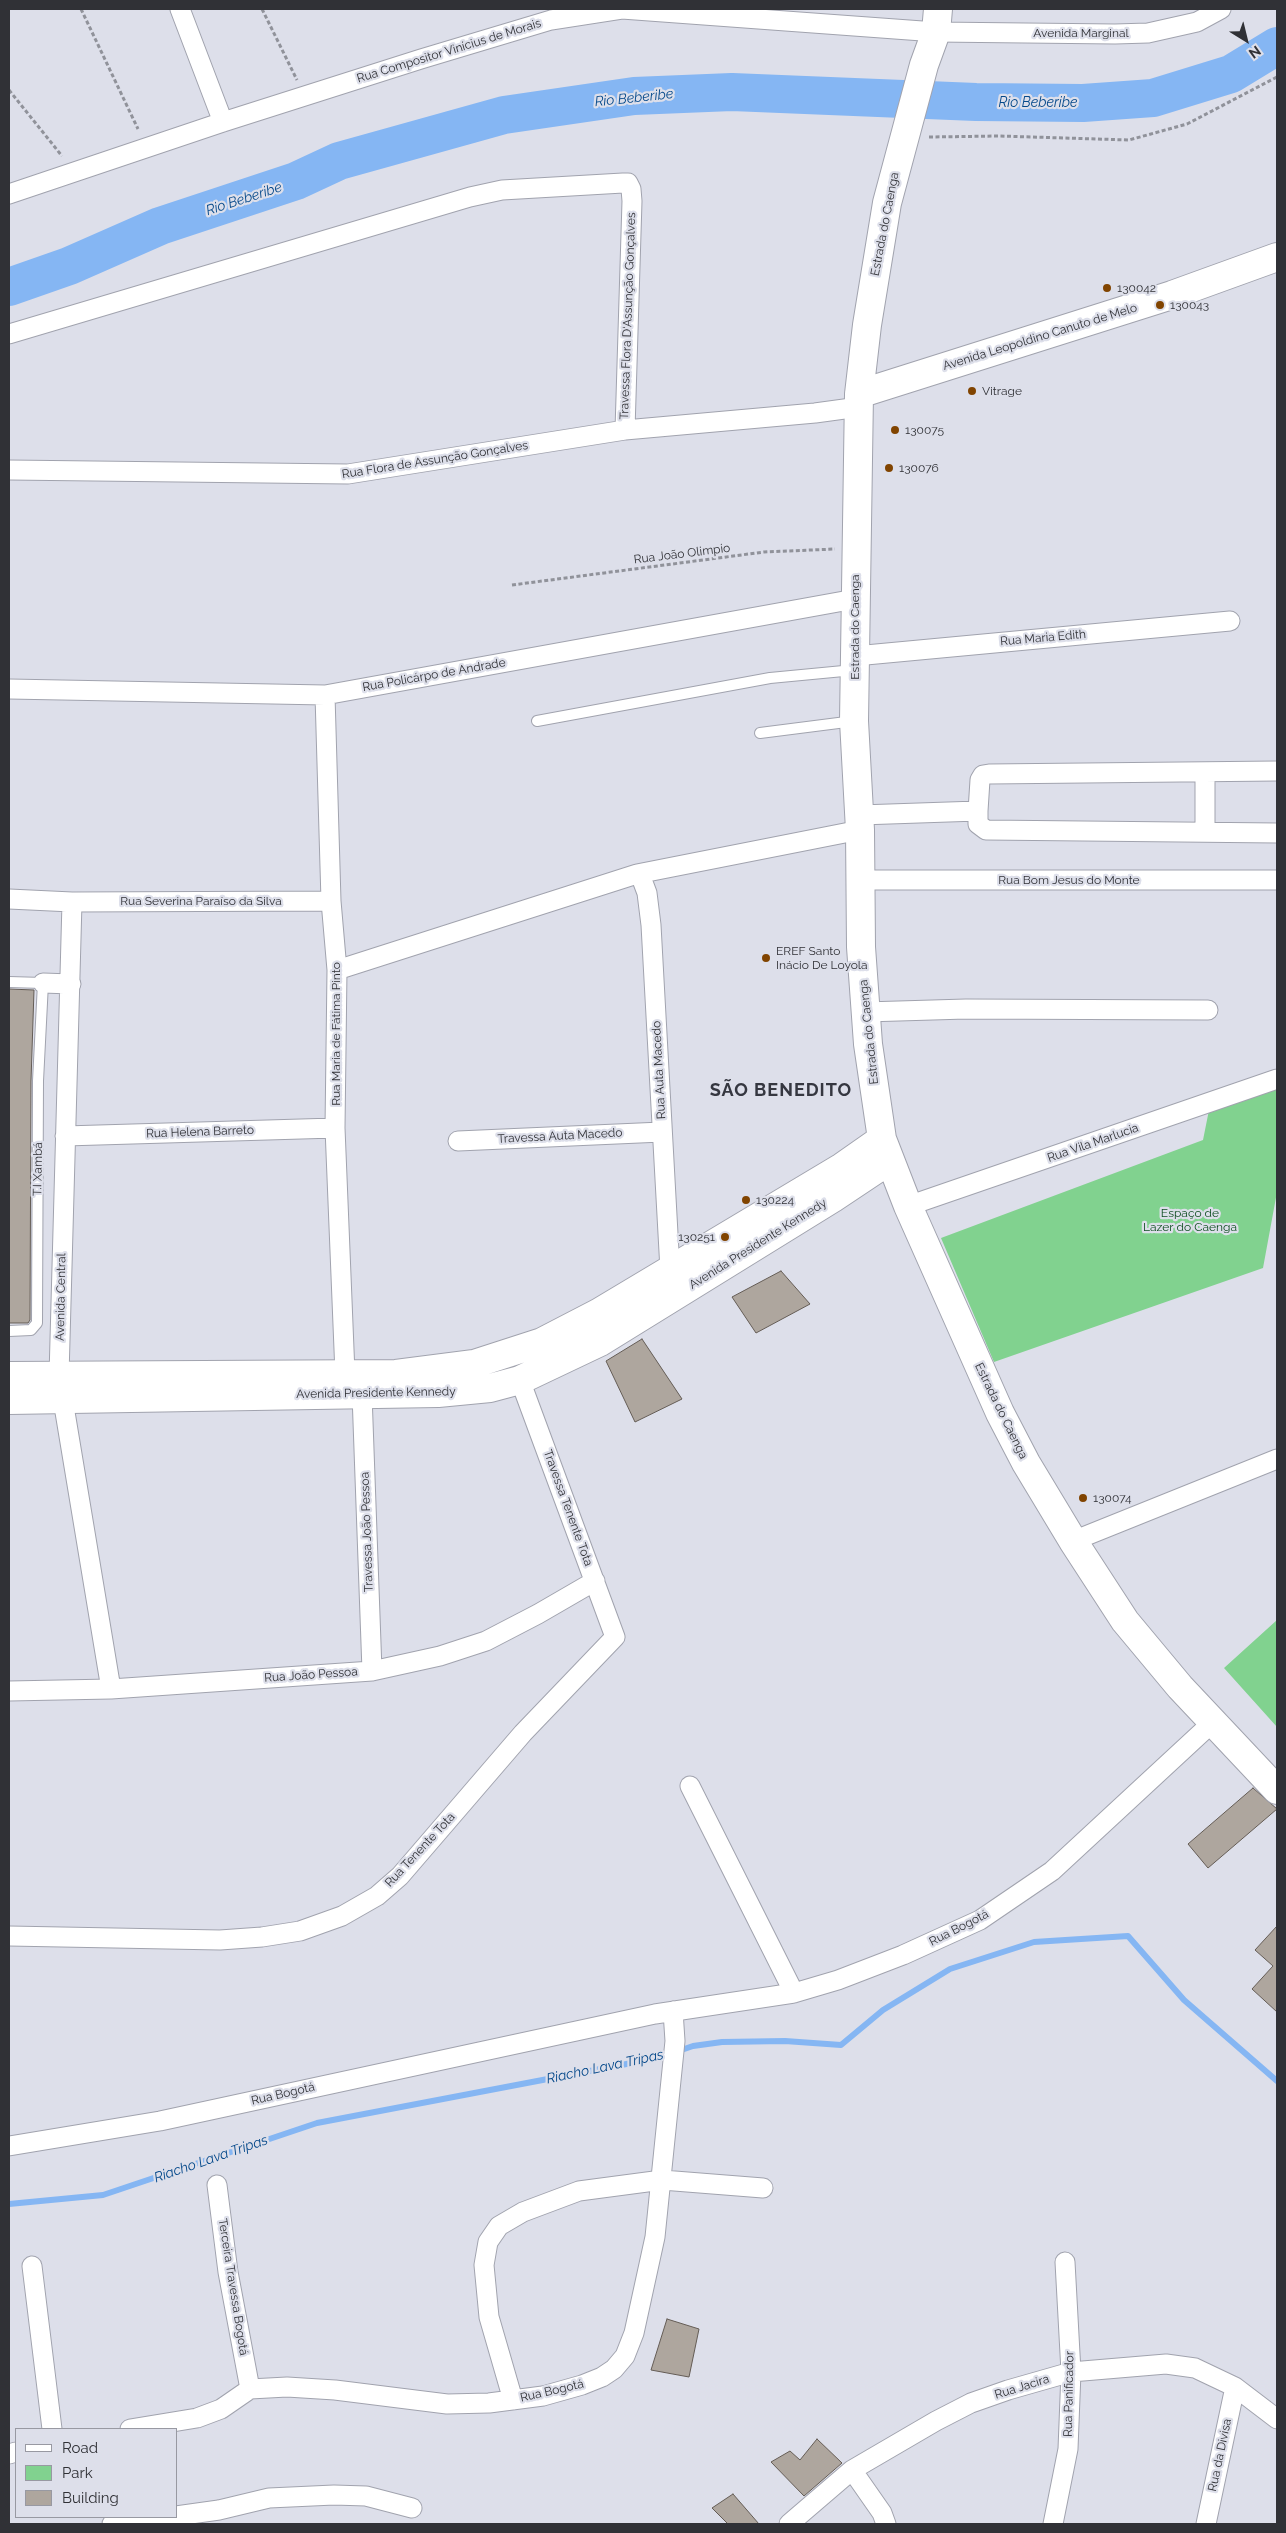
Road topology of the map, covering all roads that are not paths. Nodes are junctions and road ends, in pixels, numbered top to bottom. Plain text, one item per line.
1 (180, 9) edge
2 (622, 9) edge
3 (1221, 9) edge
4 (938, 15) edge
5 (223, 122) junction
6 (9, 194) edge
7 (1277, 257) edge
8 (9, 334) edge
9 (859, 400) junction
10 (625, 430) junction
11 (9, 470) edge
12 (855, 599) junction
13 (1230, 621) dead end
14 (855, 663) junction
15 (9, 689) edge
16 (325, 695) junction
17 (537, 721) dead end
18 (854, 721) junction
19 (760, 732) dead end
20 (1277, 771) edge
21 (1205, 772) junction
22 (978, 811) junction
23 (860, 822) junction
24 (1205, 832) junction
25 (1277, 833) edge
26 (637, 874) junction
27 (861, 880) junction
28 (1277, 880) edge
29 (9, 899) edge
30 (331, 901) junction
31 (72, 902) junction
32 (338, 970) junction
33 (9, 982) edge
34 (43, 983) junction
35 (71, 984) junction
36 (1208, 1010) dead end
37 (865, 1012) junction
38 (1277, 1079) edge
39 (335, 1128) junction
40 (662, 1132) junction
41 (65, 1136) junction
42 (458, 1141) dead end
43 (886, 1149) junction
44 (908, 1206) junction
45 (670, 1270) junction
46 (9, 1330) edge
47 (9, 1376) edge
48 (520, 1380) junction
49 (354, 1384) junction
50 (62, 1387) junction
51 (9, 1400) edge
52 (1277, 1459) edge
53 (1073, 1541) junction
54 (595, 1581) junction
55 (616, 1637) joint
56 (372, 1671) junction
57 (112, 1689) junction
58 (9, 1691) edge
59 (1213, 1722) junction
60 (690, 1786) dead end
61 (1277, 1790) edge
62 (9, 1936) edge
63 (794, 1994) junction
64 (673, 2011) junction
65 (9, 2146) edge
66 (662, 2180) junction
67 (217, 2185) dead end
68 (763, 2188) dead end
69 (1065, 2262) dead end
70 (32, 2266) dead end
71 (1071, 2372) junction
72 (1235, 2386) junction
73 (250, 2389) junction
74 (513, 2400) junction
75 (1277, 2419) edge
76 (52, 2428) edge
77 (136, 2428) edge
78 (852, 2470) junction
79 (412, 2508) dead end
80 (178, 2516) edge
81 (220, 2517) edge
82 (160, 2518) edge
83 (112, 2524) edge
84 (789, 2524) edge
85 (886, 2524) edge
86 (1053, 2524) edge
87 (1206, 2524) edge

1 - 5 street
2 - 4 street, Rua Compositor Vinícius de Morais
2 - 5 street, Rua Compositor Vinícius de Morais
3 - 4 street, Avenida Marginal
4 - 9 main road, Estrada do Caenga
5 - 6 street, Rua Compositor Vinícius de Morais
7 - 9 main road, Avenida Leopoldino Canuto de Melo
8 - 10 street, Travessa Flora D'Assunção Gonçalves
9 - 10 street, Rua Flora de Assunção Gonçalves
9 - 12 main road, Estrada do Caenga
10 - 11 street, Rua Flora de Assunção Gonçalves
12 - 14 main road, Estrada do Caenga
12 - 16 street, Rua Policárpo de Andrade
13 - 14 street, Rua Maria Edith
14 - 17 lane
14 - 18 main road, Estrada do Caenga
15 - 16 street, Rua Policárpo de Andrade
16 - 30 street, Rua Maria de Fátima Pinto
18 - 19 lane
18 - 23 main road, Estrada do Caenga
20 - 21 street
21 - 22 street
21 - 24 street
22 - 23 street
22 - 24 street
23 - 26 street
23 - 27 main road, Estrada do Caenga
24 - 25 street
26 - 32 street
26 - 40 street, Rua Auta Macedo
27 - 28 street, Rua Bom Jesus do Monte
27 - 37 main road, Estrada do Caenga
29 - 31 street, Rua Severina Paraíso da Silva
30 - 31 street, Rua Severina Paraíso da Silva
30 - 32 street, Rua Maria de Fátima Pinto
31 - 35 street, Avenida Central
32 - 39 street, Rua Maria de Fátima Pinto
33 - 34 lane
34 - 35 street
34 - 46 lane, T.I Xambá
35 - 41 street, Avenida Central
36 - 37 street
37 - 43 main road, Estrada do Caenga
38 - 44 street, Rua Vila Marlucia
39 - 41 street, Rua Helena Barreto
39 - 49 street, Rua Maria de Fátima Pinto
40 - 42 street, Travessa Auta Macedo
40 - 45 street, Rua Auta Macedo
41 - 50 street, Avenida Central
43 - 44 main road, Estrada do Caenga
43 - 45 main road, Avenida Presidente Kennedy
43 - 48 main road, Avenida Presidente Kennedy
44 - 53 main road, Estrada do Caenga
45 - 49 main road, Avenida Presidente Kennedy
47 - 50 main road, Avenida Presidente Kennedy
48 - 49 main road, Avenida Presidente Kennedy
48 - 54 street, Travessa Tenente Tota
49 - 50 main road, Avenida Presidente Kennedy
49 - 56 street, Travessa João Pessoa
50 - 51 main road, Avenida Presidente Kennedy
50 - 57 street, Avenida Central
52 - 53 street
53 - 59 main road, Estrada do Caenga
54 - 55 street, Travessa Tenente Tota
54 - 56 street, Rua João Pessoa
55 - 62 street, Rua Tenente Tota
56 - 57 street, Rua João Pessoa
57 - 58 street, Rua João Pessoa
59 - 61 main road, Estrada do Caenga
59 - 63 street, Rua Bogotá
60 - 63 street
63 - 64 street, Rua Bogotá
64 - 65 street, Rua Bogotá
64 - 66 street, Rua Bogotá
66 - 68 street
66 - 74 street, Rua Bogotá
66 - 74 street
67 - 73 street, Terceira Travessa Bogotá
69 - 71 street, Rua Panificador
70 - 76 street
71 - 72 street, Rua Jacira
71 - 78 street, Rua Jacira
71 - 86 street, Rua Panificador
72 - 75 street, Rua Jacira
72 - 87 street, Rua da Divisa
73 - 74 street, Rua Bogotá
73 - 77 street
78 - 84 street, Rua Jacira
78 - 85 street
79 - 81 street
80 - 81 street
82 - 83 street

